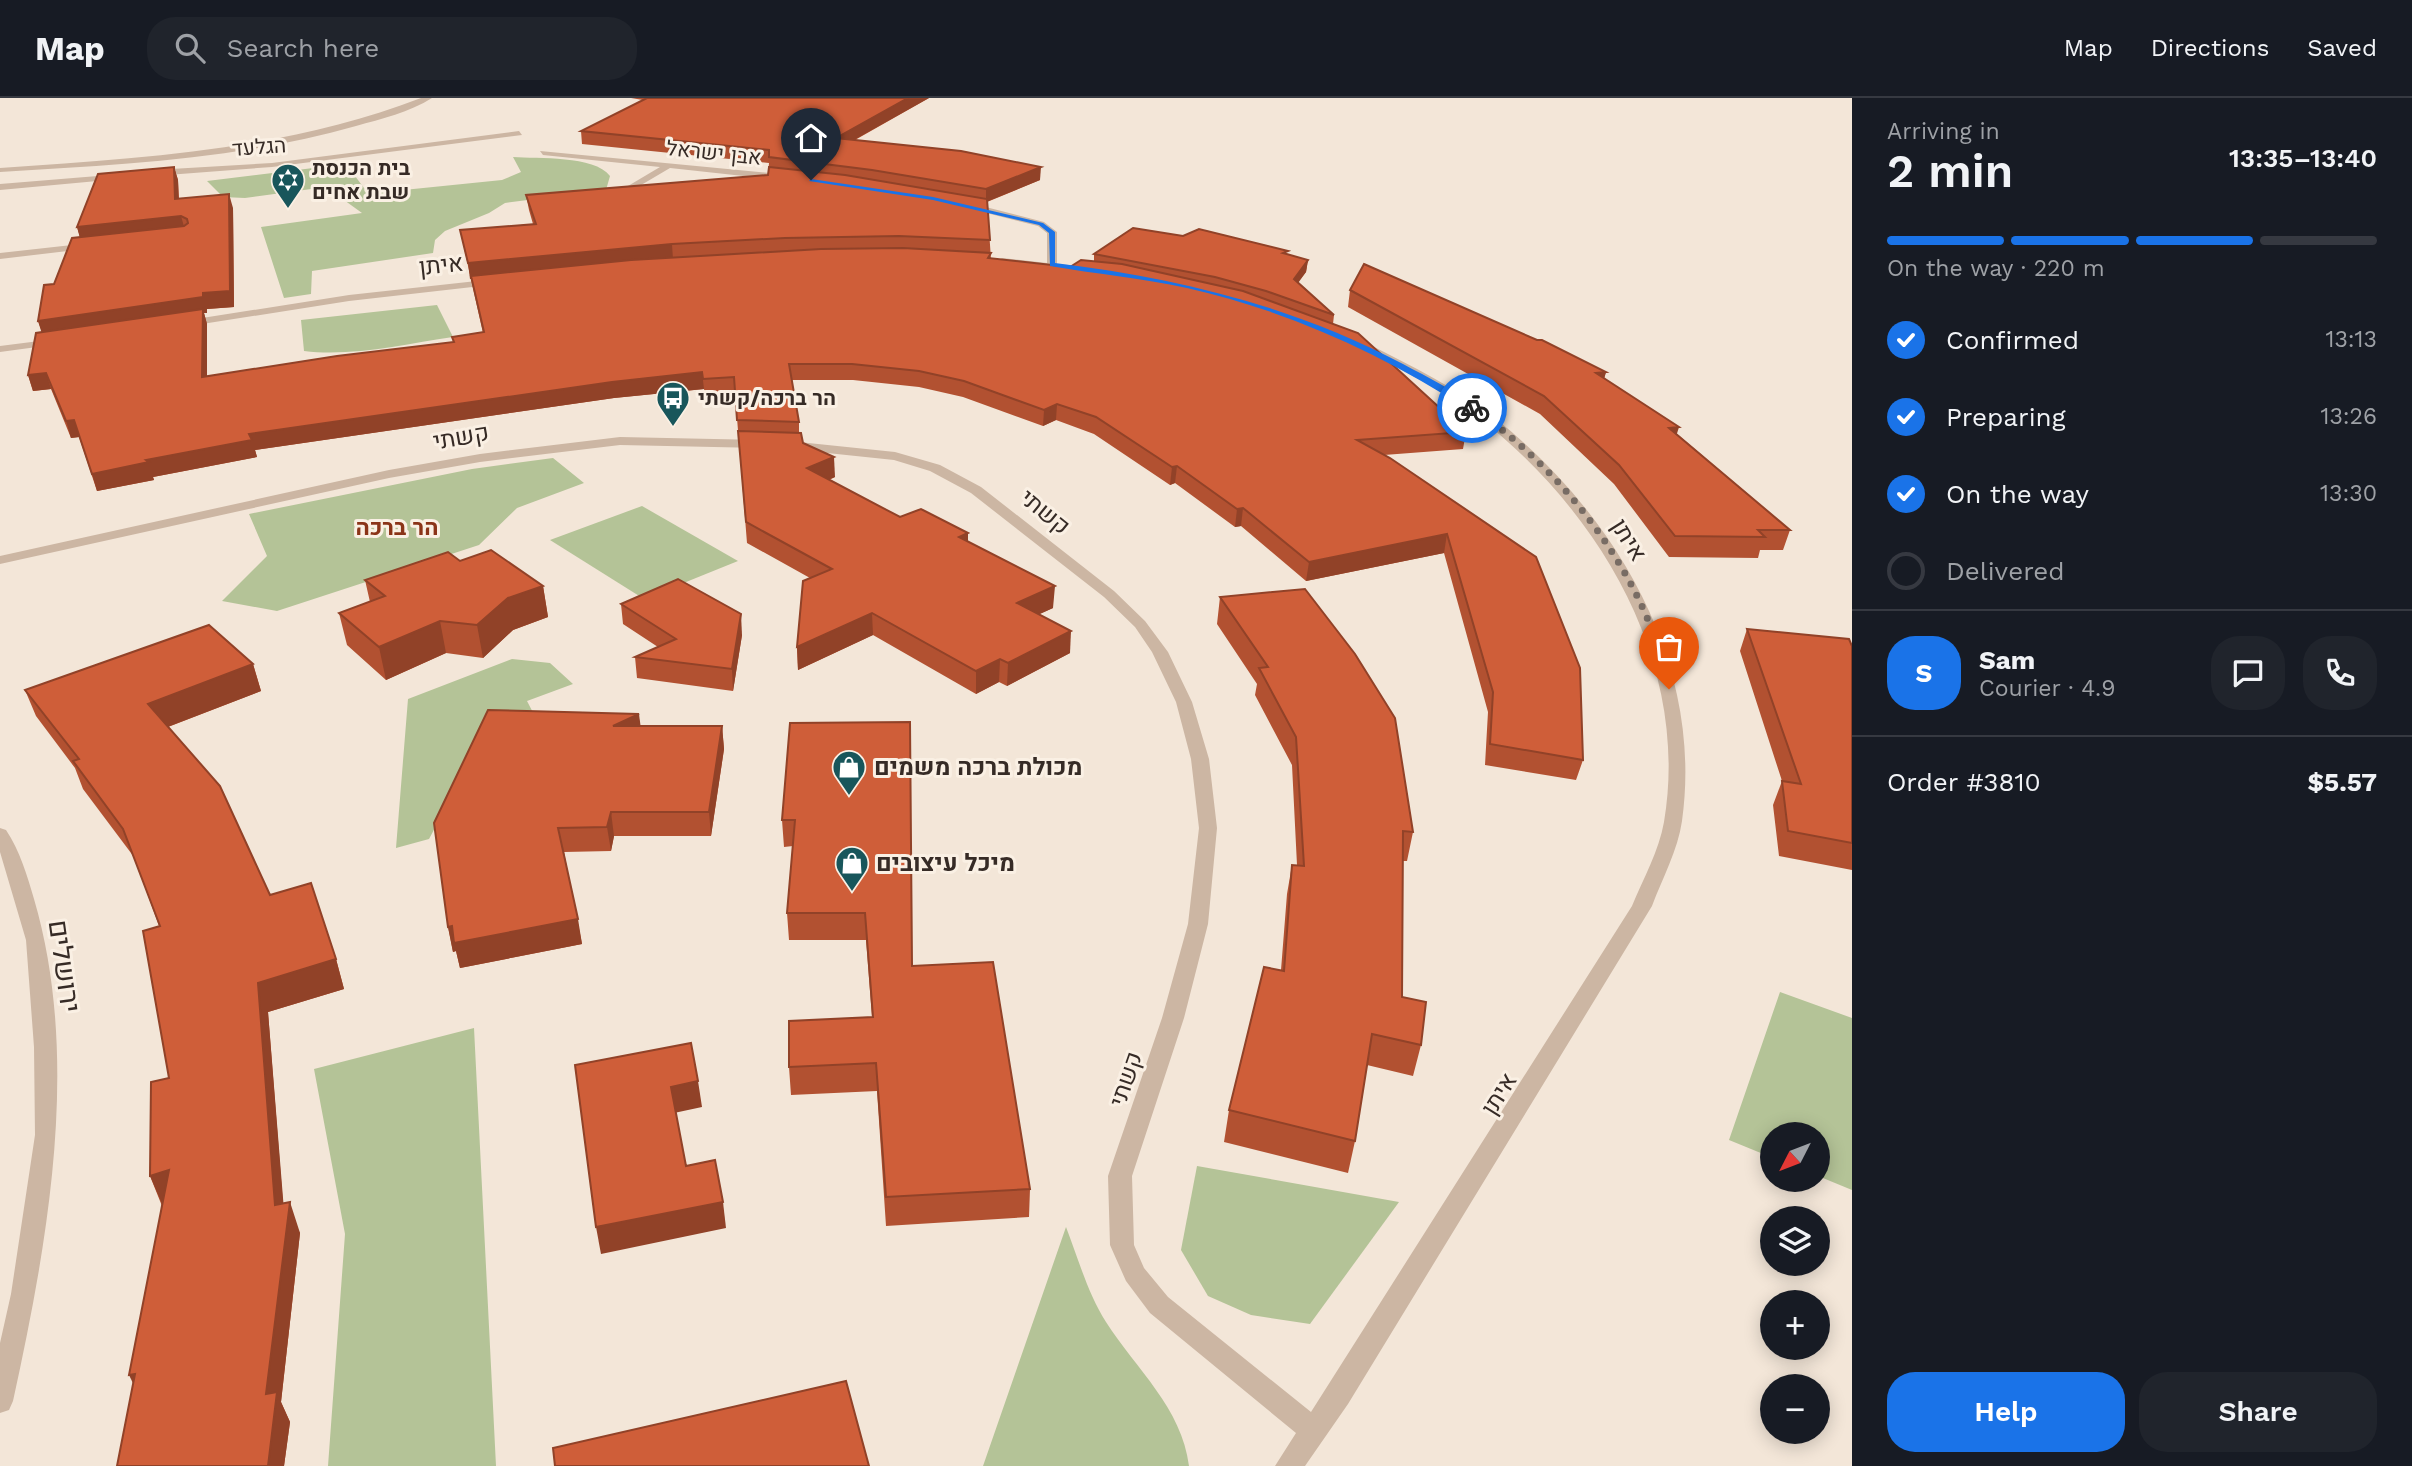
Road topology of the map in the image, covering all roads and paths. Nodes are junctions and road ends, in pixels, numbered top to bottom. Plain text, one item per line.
1 (428, 98) edge
2 (519, 132) dead end
3 (543, 153) dead end
4 (668, 166) junction
5 (0, 170) edge
6 (139, 174) edge
7 (125, 176) edge
8 (799, 179) edge
9 (0, 187) edge
10 (631, 188) edge
11 (950, 202) edge
12 (95, 245) edge
13 (0, 256) edge
14 (981, 260) edge
15 (1052, 265) junction
16 (1108, 272) edge
17 (516, 280) edge
18 (169, 326) edge
19 (65, 340) edge
20 (1353, 342) edge
21 (0, 349) edge
22 (0, 560) edge
23 (0, 834) edge
24 (0, 1401) edge
25 (1314, 1431) junction
26 (1289, 1466) edge

1 - 5 street
2 - 6 street, הגלעד
3 - 4 street, אבן ישראל
4 - 8 street, אבן ישראל
4 - 10 street
7 - 9 street
11 - 15 street
12 - 13 street
14 - 15 street
15 - 16 street
17 - 18 street, איתן
19 - 21 street
20 - 25 street, איתן
22 - 25 street, קשתי
23 - 24 street, ירושלים
25 - 26 street, איתן

